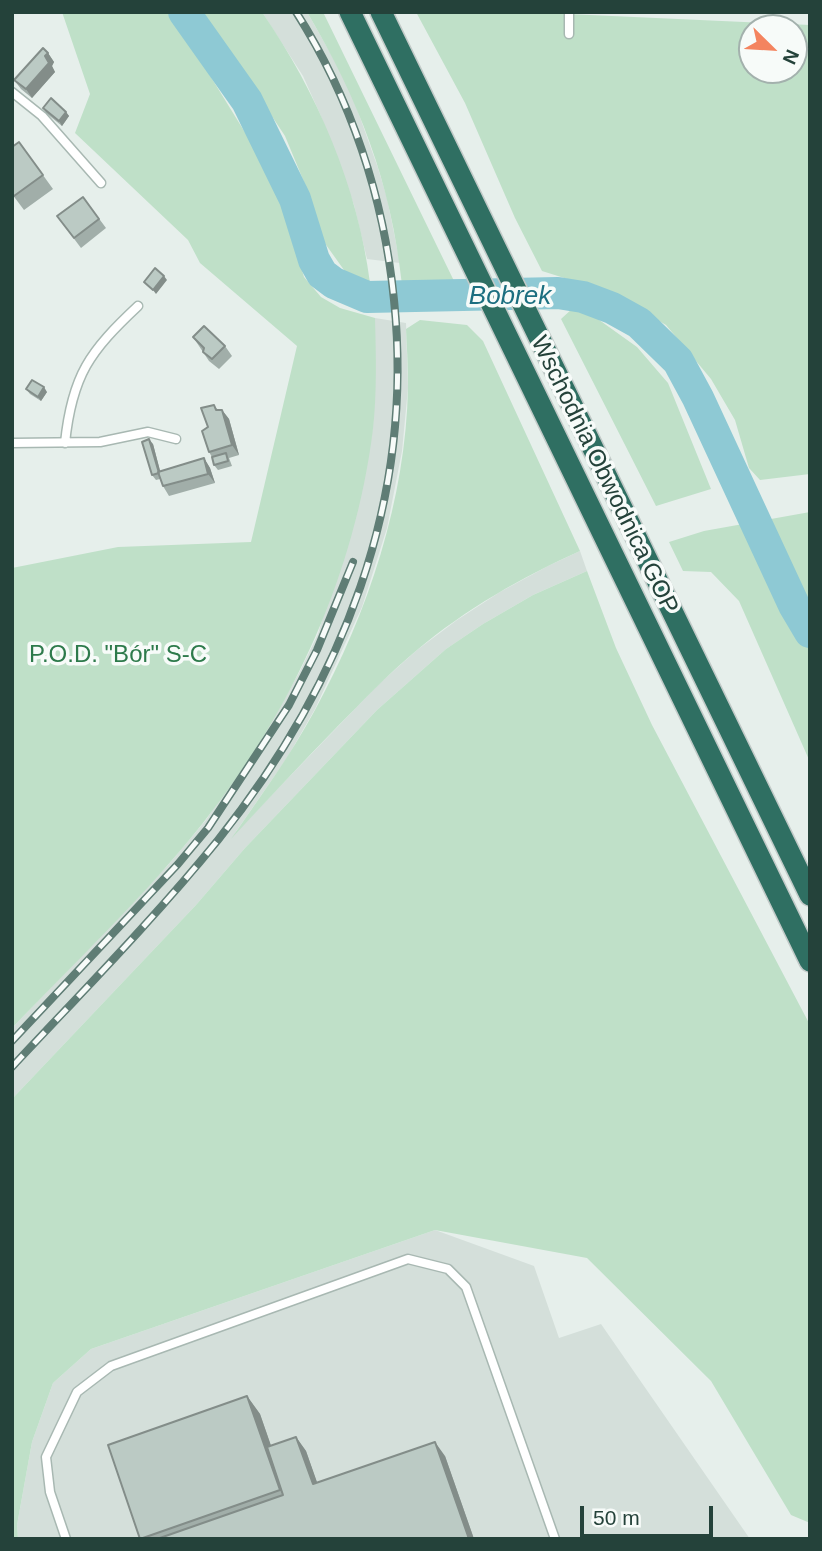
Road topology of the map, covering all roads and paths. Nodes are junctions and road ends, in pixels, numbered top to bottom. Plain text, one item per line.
1 (351, 12) edge
2 (381, 12) edge
3 (569, 12) edge
4 (569, 34) dead end
5 (12, 92) edge
6 (101, 183) dead end
7 (138, 306) dead end
8 (176, 439) dead end
9 (12, 443) edge
10 (65, 443) junction
11 (810, 895) edge
12 (810, 961) edge
13 (66, 1539) edge
14 (555, 1539) edge

1 - 12 highway, Wschodnia Obwodnica GOP
2 - 11 highway, Wschodnia Obwodnica GOP
3 - 4 lane
5 - 6 lane
7 - 10 lane
8 - 10 lane
9 - 10 lane
13 - 14 lane

